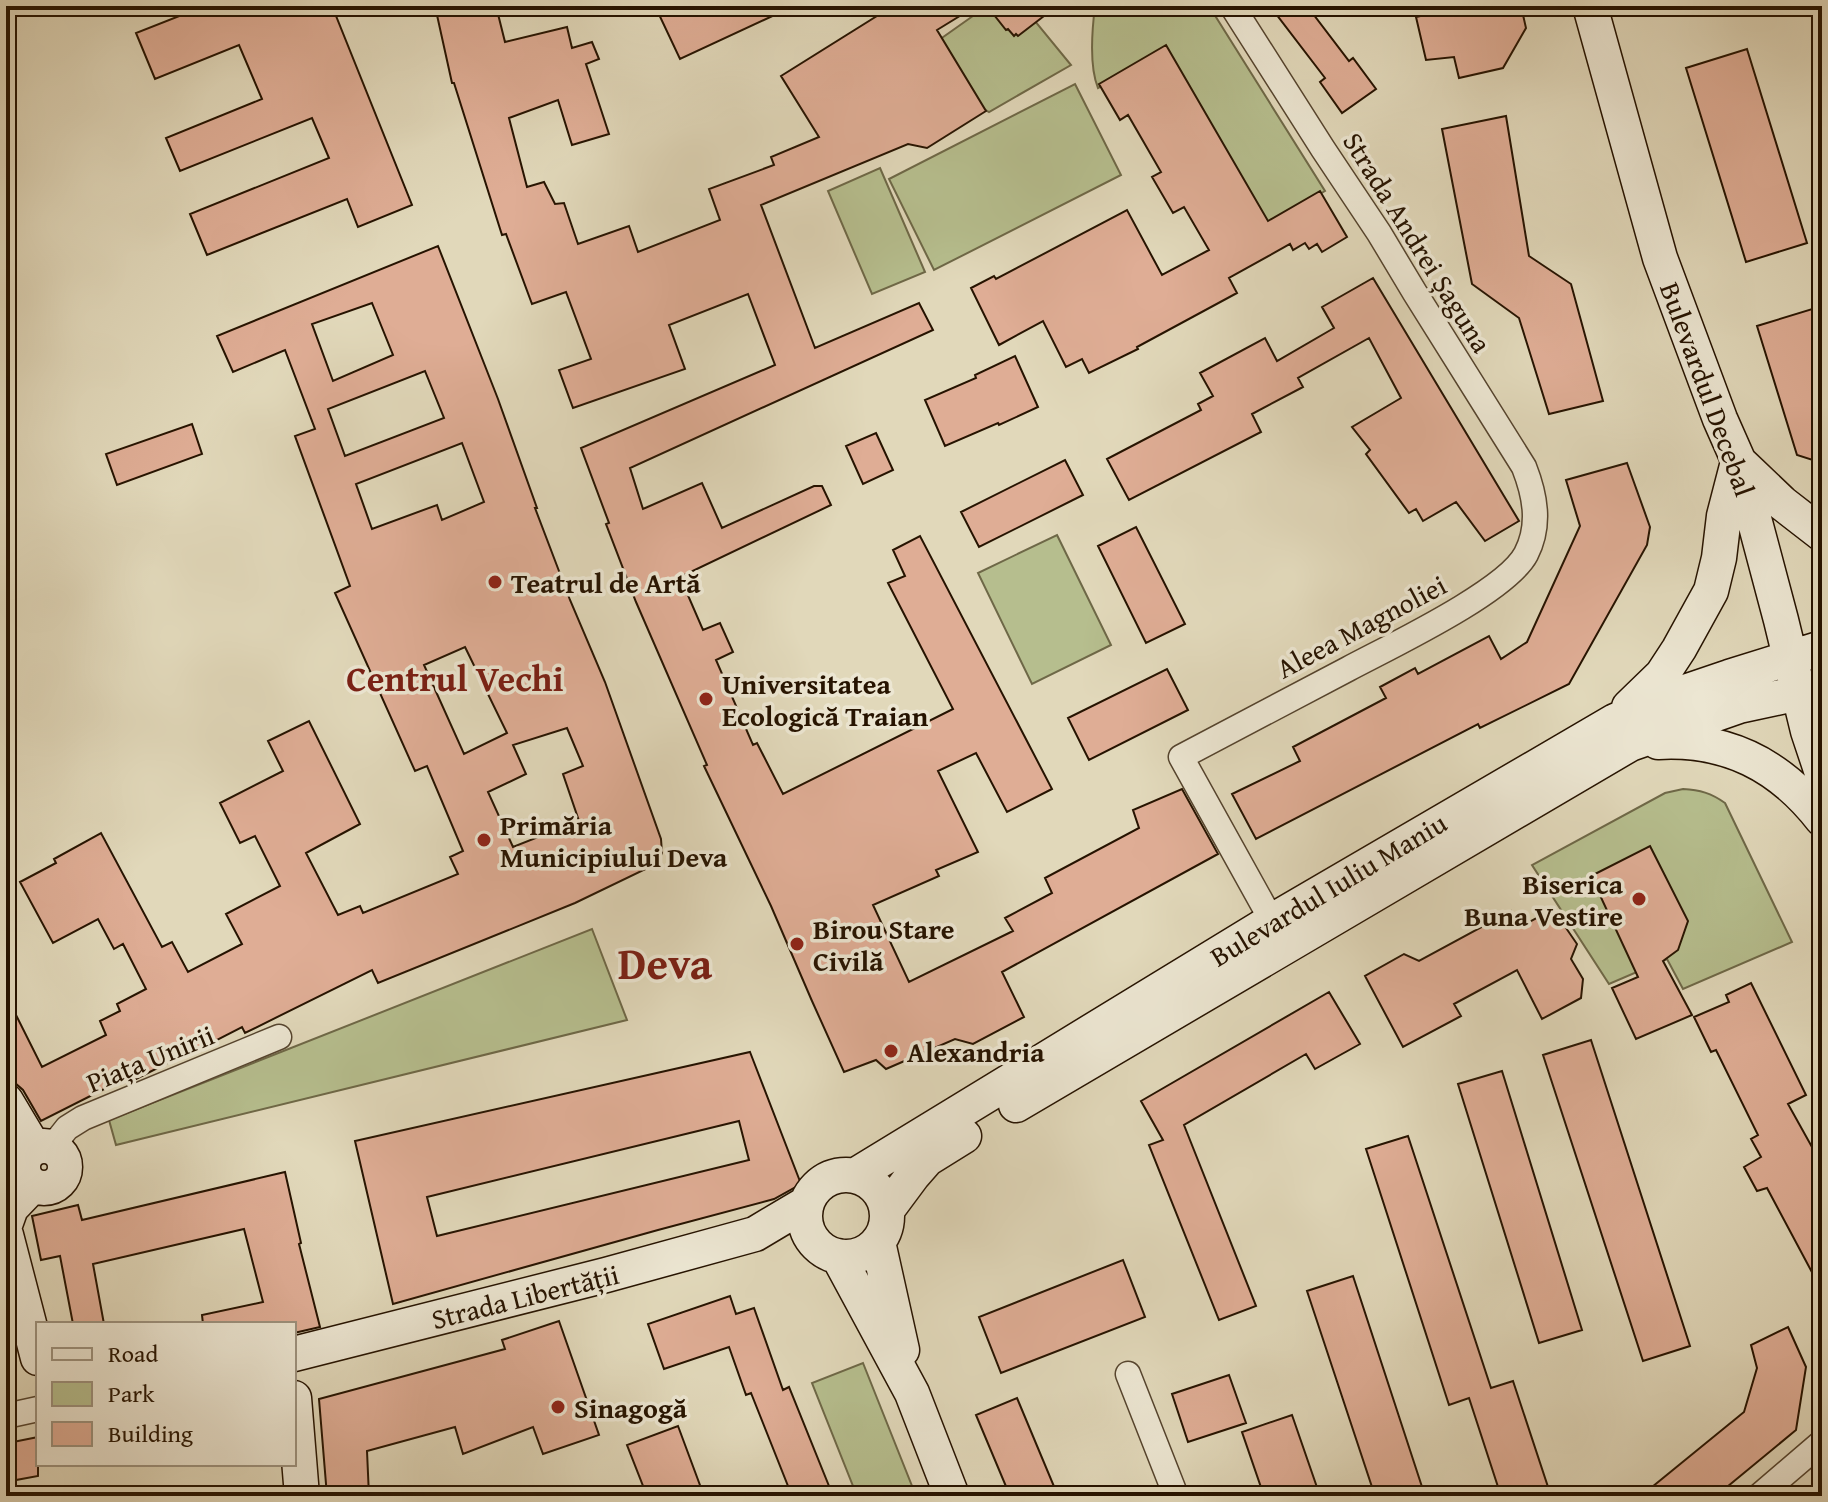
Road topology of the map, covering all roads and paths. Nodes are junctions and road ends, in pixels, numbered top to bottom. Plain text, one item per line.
1 (1232, 6) edge
2 (1590, 6) edge
3 (1739, 462) junction
4 (1534, 517) joint
5 (1822, 534) edge
6 (1806, 653) edge
7 (1811, 691) edge
8 (1623, 733) junction
9 (1822, 773) edge
10 (1822, 819) edge
11 (1272, 921) junction
12 (279, 1037) dead end
13 (6, 1101) edge
14 (30, 1166) edge
15 (856, 1175) junction
16 (807, 1203) junction
17 (887, 1210) junction
18 (6, 1222) edge
19 (755, 1234) junction
20 (6, 1235) edge
21 (878, 1242) junction
22 (825, 1247) junction
23 (36, 1350) edge
24 (296, 1353) edge
25 (1128, 1374) dead end
26 (912, 1393) junction
27 (36, 1409) edge
28 (6, 1416) edge
29 (296, 1422) edge
30 (1822, 1442) edge
31 (302, 1496) edge
32 (952, 1496) edge
33 (1176, 1496) edge
34 (1759, 1496) edge

1 - 4 street, Strada Andrei Șaguna
2 - 3 street, Bulevardul Decebal
3 - 5 street
3 - 6 street, Bulevardul Decebal
3 - 8 street
4 - 11 street, Aleea Magnoliei
6 - 7 street, Bulevardul Decebal
6 - 8 street, Bulevardul Iuliu Maniu
7 - 8 street, Bulevardul Iuliu Maniu
7 - 9 street, Bulevardul Decebal
8 - 10 street
8 - 11 street, Bulevardul Iuliu Maniu
8 - 17 street, Bulevardul Iuliu Maniu
11 - 15 street, Bulevardul Iuliu Maniu
12 - 14 street, Piața Unirii
13 - 14 street
14 - 18 street
15 - 16 street
15 - 17 street
16 - 19 street, Strada Libertății
16 - 22 street
17 - 21 street
19 - 22 street, Strada Libertății
19 - 24 street, Strada Libertății
20 - 23 street
21 - 22 street
21 - 26 street
22 - 26 street
25 - 33 street
26 - 32 street
27 - 28 street
29 - 31 street
30 - 34 street

